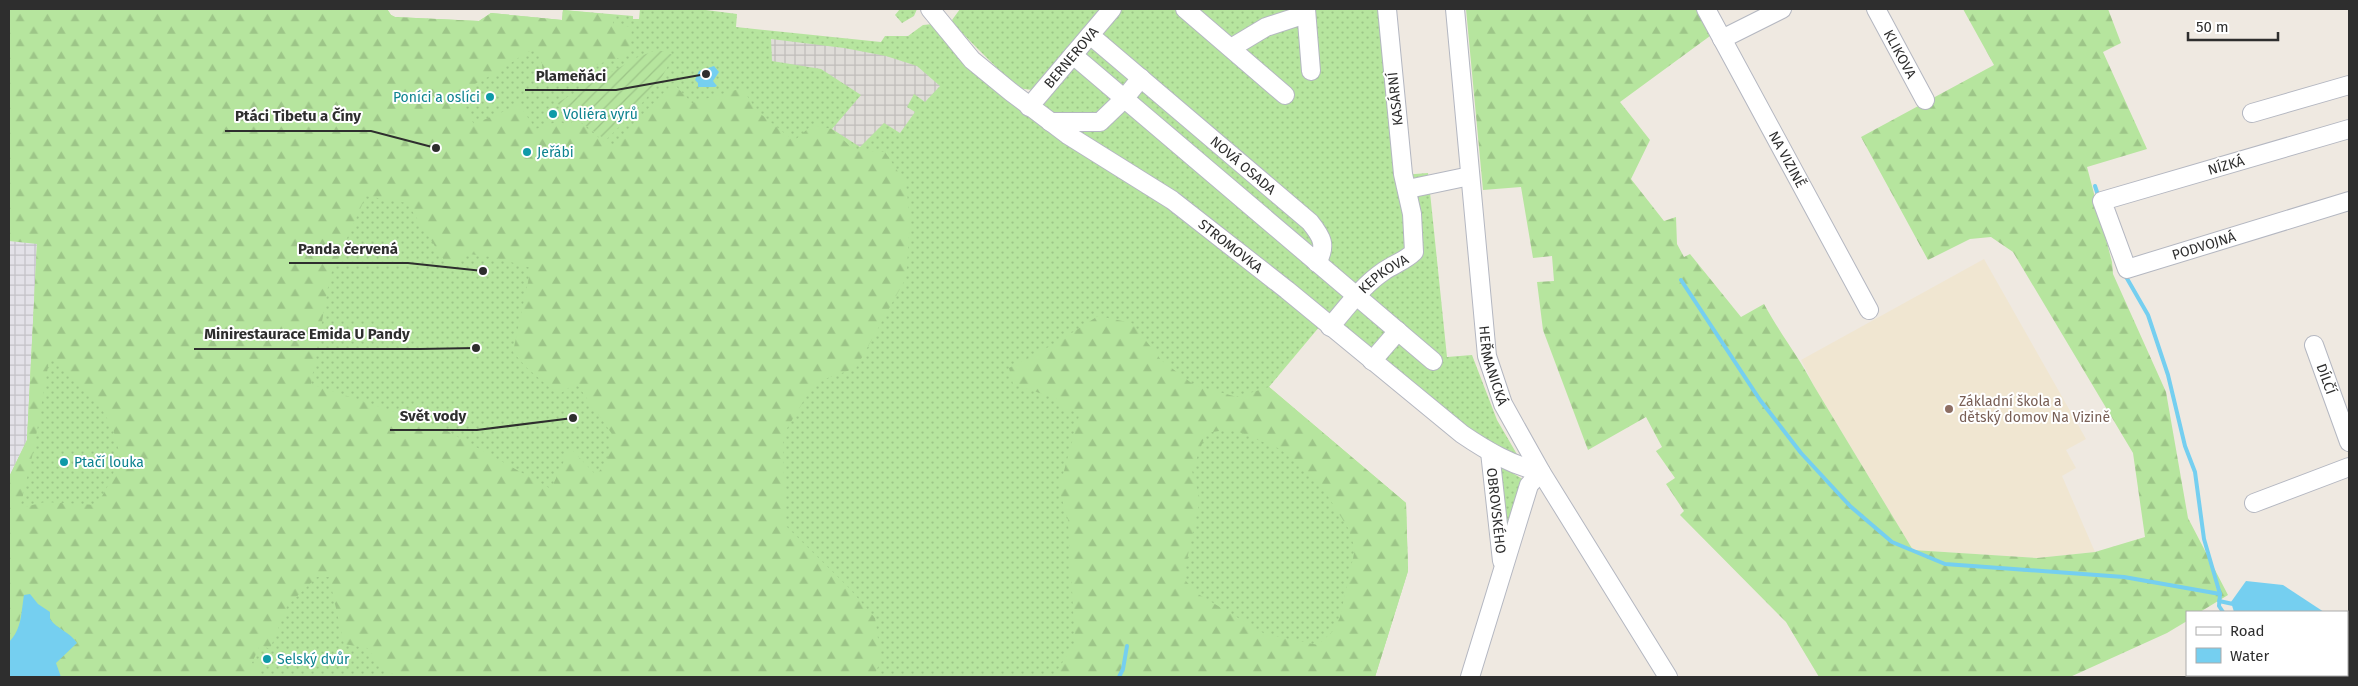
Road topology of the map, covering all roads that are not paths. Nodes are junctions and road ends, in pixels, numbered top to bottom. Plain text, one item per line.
1 (930, 9) edge
2 (1112, 9) edge
3 (1186, 9) edge
4 (1387, 9) edge
5 (1455, 9) edge
6 (1706, 9) edge
7 (1782, 9) edge
8 (1876, 9) edge
9 (1306, 11) edge
10 (1090, 35) junction
11 (1722, 39) junction
12 (1231, 48) junction
13 (1073, 55) junction
14 (1311, 71) dead end
15 (1141, 78) junction
16 (2349, 85) edge
17 (1285, 94) dead end
18 (1124, 99) junction
19 (1925, 100) dead end
20 (1029, 107) junction
21 (2252, 113) dead end
22 (1050, 122) junction
23 (2349, 129) edge
24 (1470, 176) junction
25 (1408, 189) junction
26 (2102, 201) joint
27 (2349, 201) edge
28 (1318, 263) junction
29 (1356, 296) junction
30 (1869, 310) dead end
31 (1330, 327) junction
32 (1398, 331) junction
33 (2314, 346) dead end
34 (1372, 360) junction
35 (1433, 361) dead end
36 (2349, 442) edge
37 (1490, 452) junction
38 (2349, 467) edge
39 (1540, 472) junction
40 (2254, 503) dead end
41 (1502, 569) junction
42 (1470, 677) edge
43 (1668, 677) edge

1 - 20 street, STROMOVKA
2 - 10 street, BERNEROVA
3 - 12 street
4 - 25 street, KASÁRNÍ
5 - 24 street, HEŘMANICKÁ
6 - 11 street, NA VIZINĚ
7 - 11 street
8 - 19 street, KLIKOVA
9 - 12 street
9 - 14 street
10 - 13 street, BERNEROVA
10 - 15 street, NOVÁ OSADA
11 - 30 street, NA VIZINĚ
12 - 17 street
13 - 18 street, NOVÁ OSADA
13 - 20 street, BERNEROVA
15 - 18 street
15 - 28 street, NOVÁ OSADA
16 - 21 street
18 - 22 street
18 - 28 street, NOVÁ OSADA
20 - 22 street, STROMOVKA
22 - 31 street, STROMOVKA
23 - 26 street, NÍZKÁ
24 - 25 street
24 - 39 street, HEŘMANICKÁ
25 - 29 street, KEPKOVA
26 - 27 street, PODVOJNÁ
28 - 29 street, NOVÁ OSADA
29 - 31 street, KEPKOVA
29 - 32 street, NOVÁ OSADA
31 - 34 street, STROMOVKA
32 - 34 street
32 - 35 street, NOVÁ OSADA
33 - 36 street, DÍLČÍ
34 - 37 street, STROMOVKA
37 - 39 street, STROMOVKA
37 - 41 street, OBROVSKÉHO
38 - 40 street
39 - 41 street, OBROVSKÉHO
39 - 43 street, HEŘMANICKÁ
41 - 42 street, OBROVSKÉHO

